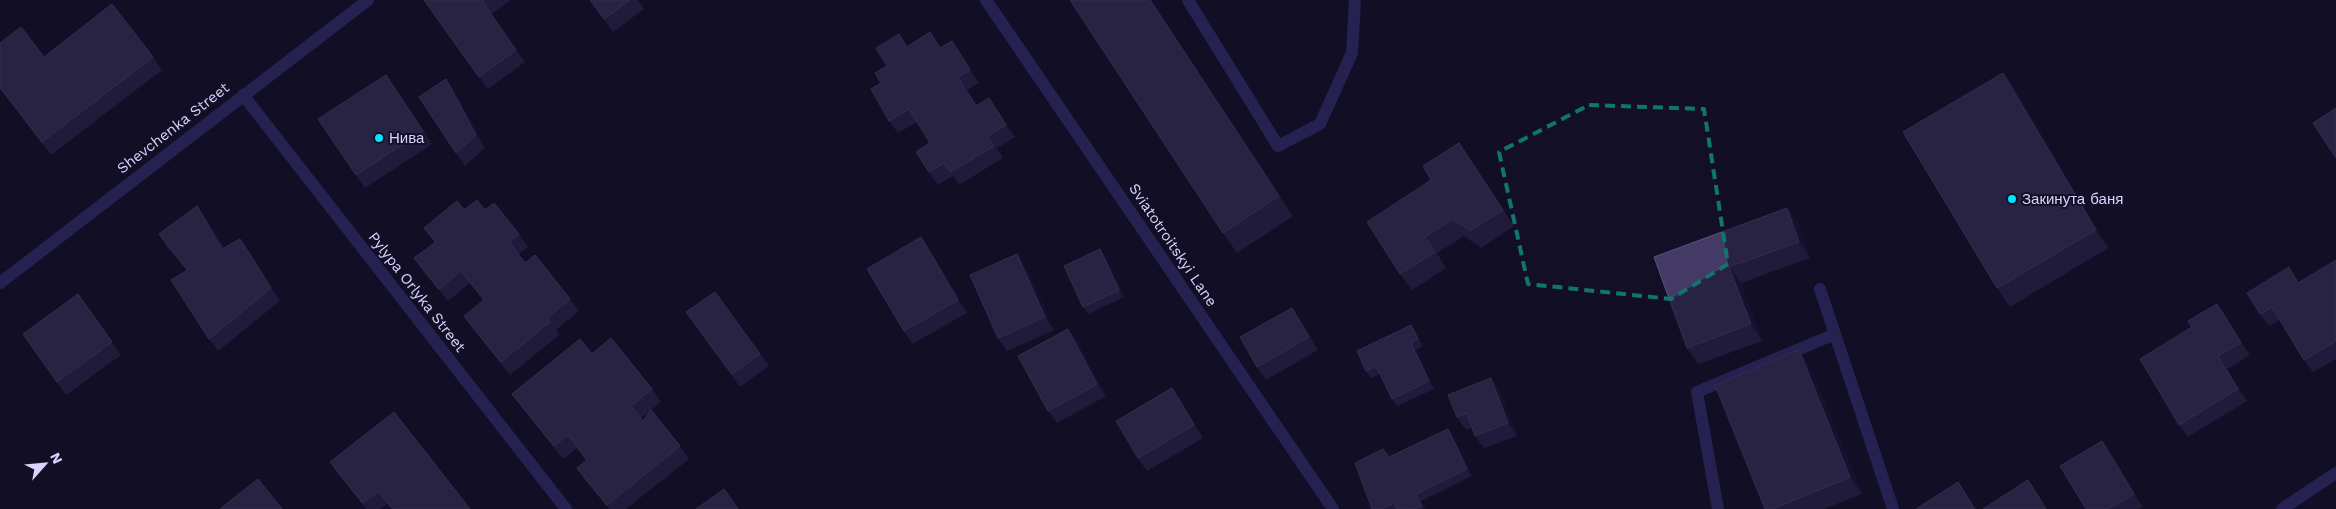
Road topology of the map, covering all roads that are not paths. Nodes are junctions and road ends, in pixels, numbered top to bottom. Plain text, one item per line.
1 (368, 0) edge
2 (986, 0) edge
3 (1188, 0) edge
4 (1355, 0) edge
5 (242, 95) junction
6 (0, 284) edge
7 (1820, 289) dead end
8 (1834, 334) junction
9 (2336, 473) edge
10 (566, 509) edge
11 (1333, 509) edge
12 (1718, 509) edge
13 (1893, 509) edge
14 (2282, 509) edge

1 - 5 street, Shevchenka Street
2 - 11 street, Sviatotroitskyi Lane
3 - 4 street
5 - 6 street, Shevchenka Street
5 - 10 street, Pylypa Orlyka Street
7 - 8 street
8 - 12 street
8 - 13 street
9 - 14 street

